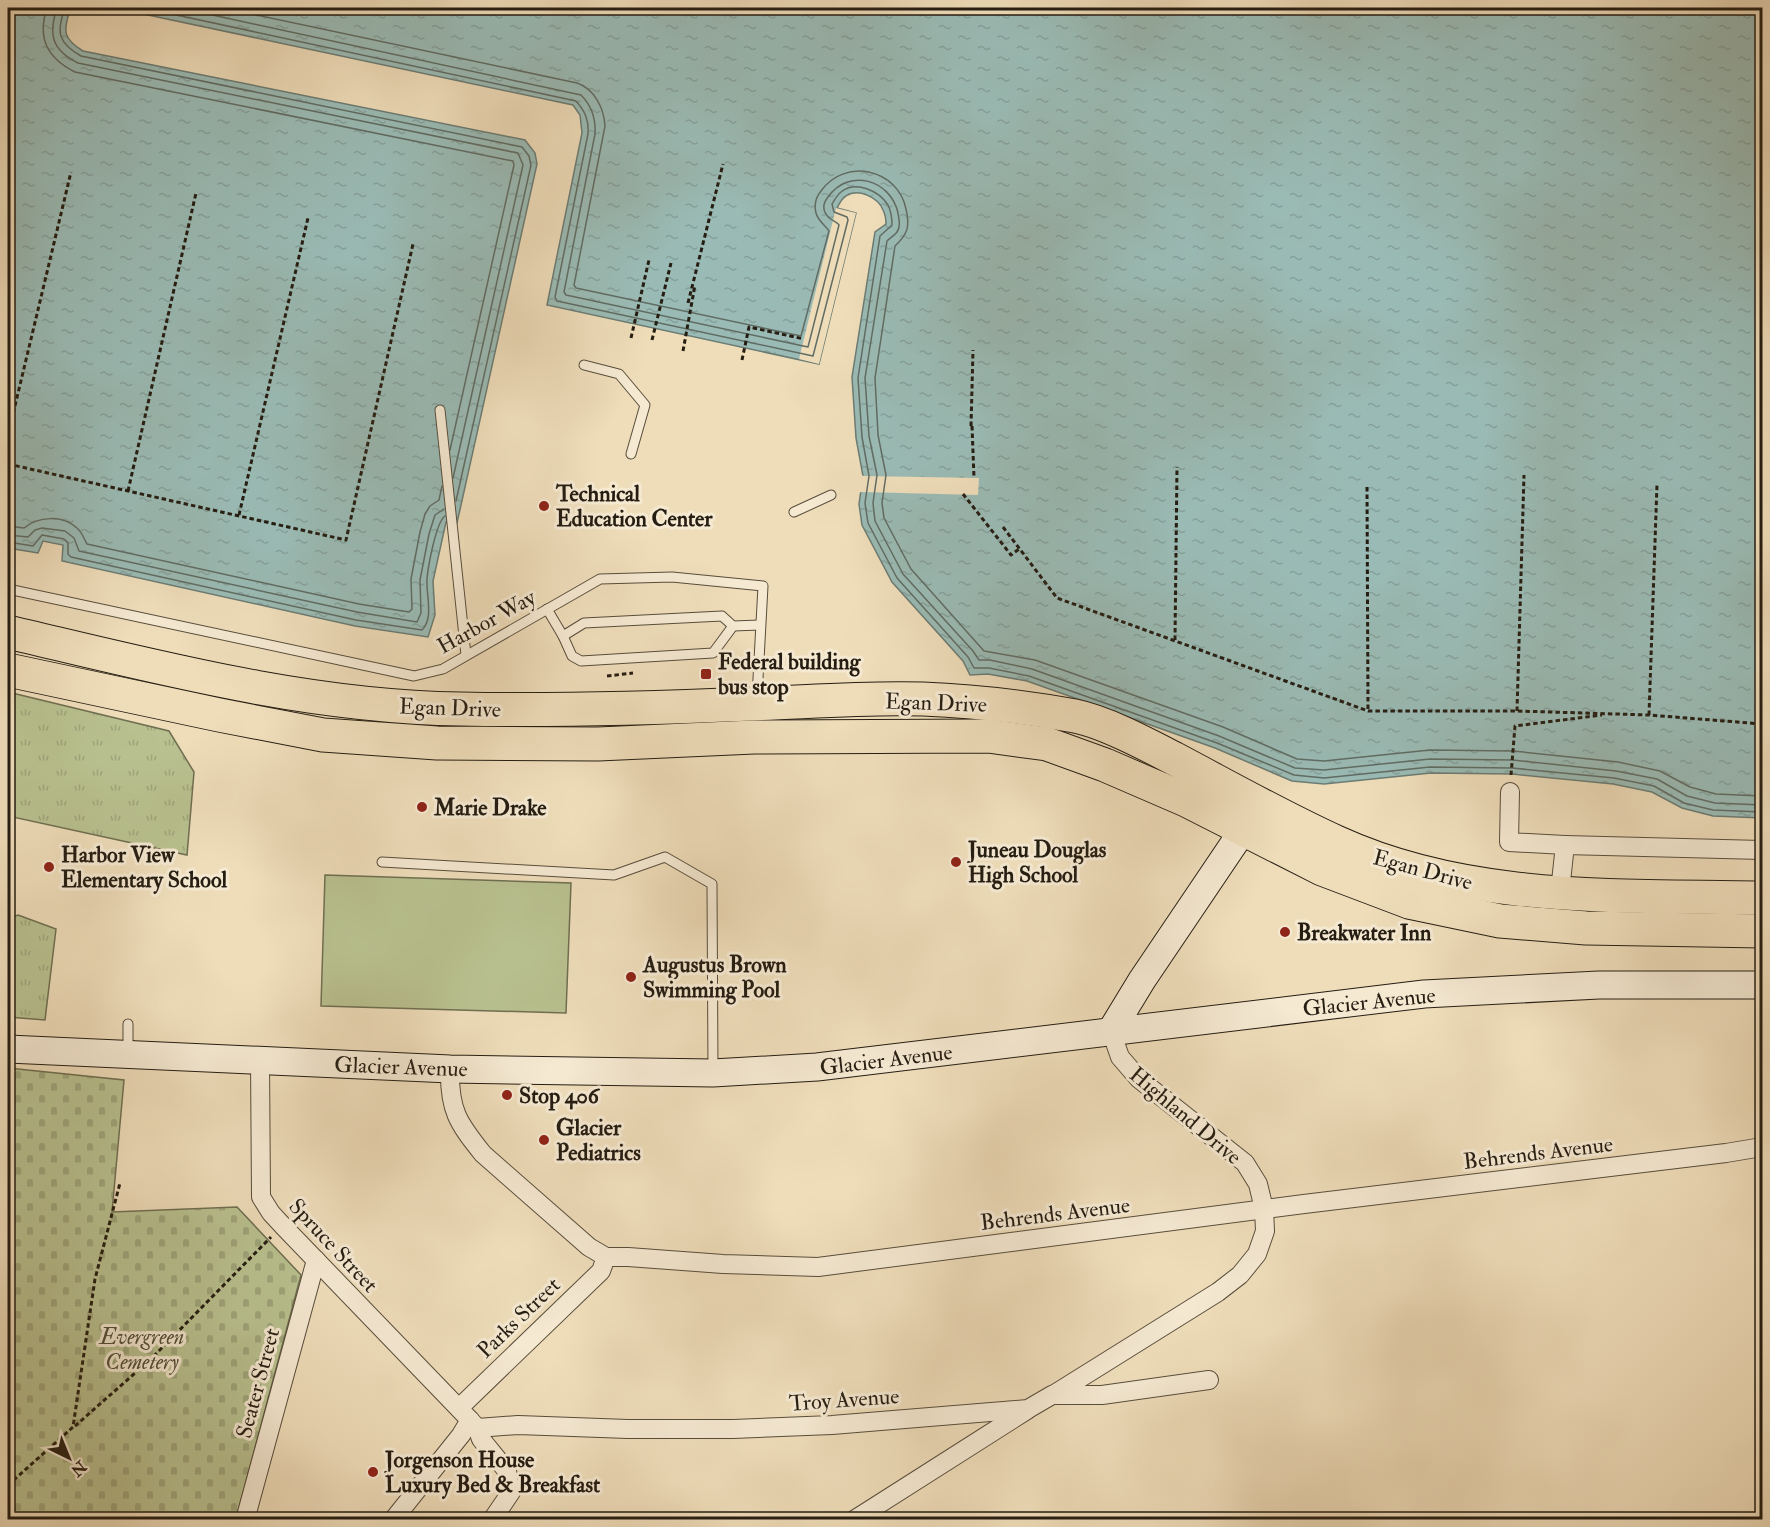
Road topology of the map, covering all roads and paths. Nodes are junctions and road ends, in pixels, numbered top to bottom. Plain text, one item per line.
1 (723, 164) dead end
2 (71, 172) dead end
3 (196, 193) dead end
4 (308, 218) dead end
5 (412, 244) dead end
6 (649, 260) dead end
7 (671, 262) dead end
8 (698, 264) junction
9 (688, 303) dead end
10 (631, 338) dead end
11 (804, 339) dead end
12 (652, 340) dead end
13 (973, 350) dead end
14 (683, 351) dead end
15 (742, 360) dead end
16 (584, 364) dead end
17 (972, 409) junction
18 (440, 410) dead end
19 (971, 426) dead end
20 (8, 435) edge
21 (631, 454) dead end
22 (8, 464) edge
23 (1177, 467) dead end
24 (1524, 475) dead end
25 (974, 478) dead end
26 (1657, 484) dead end
27 (1367, 487) dead end
28 (128, 491) junction
29 (963, 494) dead end
30 (831, 495) dead end
31 (1762, 507) edge
32 (794, 512) dead end
33 (239, 515) junction
34 (1003, 527) dead end
35 (1019, 549) junction
36 (8, 589) edge
37 (547, 609) junction
38 (760, 625) junction
39 (733, 626) junction
40 (8, 632) edge
41 (563, 636) junction
42 (1175, 640) junction
43 (466, 655) junction
44 (8, 670) edge
45 (637, 672) dead end
46 (608, 676) dead end
47 (1368, 711) junction
48 (1517, 711) junction
49 (1614, 714) junction
50 (1649, 715) junction
51 (755, 721) junction
52 (1757, 724) junction
53 (1762, 724) edge
54 (1510, 792) joint
55 (1252, 816) junction
56 (1565, 845) junction
57 (1762, 850) edge
58 (382, 862) dead end
59 (1762, 898) edge
60 (1558, 910) junction
61 (1762, 931) edge
62 (1762, 985) edge
63 (128, 1024) dead end
64 (1111, 1031) junction
65 (8, 1049) edge
66 (128, 1054) junction
67 (260, 1061) junction
68 (450, 1069) junction
69 (713, 1074) junction
70 (1762, 1146) edge
71 (120, 1184) dead end
72 (1264, 1209) junction
73 (283, 1226) junction
74 (606, 1257) junction
75 (316, 1260) junction
76 (1209, 1380) dead end
77 (1052, 1395) junction
78 (1028, 1409) junction
79 (468, 1419) junction
80 (73, 1427) junction
81 (8, 1485) edge
82 (245, 1520) edge
83 (393, 1520) edge
84 (492, 1520) edge
85 (854, 1520) edge

1 - 8 path
2 - 20 path
3 - 28 path
4 - 33 path
5 - 33 path
6 - 10 path
7 - 12 path
8 - 9 path
8 - 14 path
11 - 15 path
13 - 17 path
16 - 21 lane
17 - 19 path
17 - 25 path
18 - 43 lane
22 - 28 path
23 - 42 path
24 - 48 path
26 - 50 path
27 - 47 path
28 - 33 path
29 - 35 path
30 - 32 lane
31 - 52 path
34 - 35 path
35 - 42 path
36 - 43 lane, Harbor Way
37 - 38 lane, Harbor Way
37 - 41 lane
37 - 43 lane, Harbor Way
38 - 39 lane
38 - 51 lane, Harbor Way
39 - 41 lane
39 - 41 lane
40 - 51 highway, Egan Drive
42 - 47 path
44 - 51 highway, Egan Drive
45 - 46 path
47 - 48 path
48 - 49 path
49 - 50 path
49 - 54 path
50 - 52 path
51 - 55 highway, Egan Drive
52 - 53 path
54 - 56 street
55 - 60 highway, Egan Drive
55 - 64 main road
56 - 57 street
56 - 60 street
58 - 69 lane
59 - 60 highway, Egan Drive
60 - 61 highway, Egan Drive
62 - 64 main road, Glacier Avenue
63 - 66 lane
64 - 69 main road, Glacier Avenue
64 - 72 street, Highland Drive
65 - 66 main road, Glacier Avenue
66 - 67 main road, Glacier Avenue
67 - 68 main road, Glacier Avenue
67 - 73 street, Spruce Street
68 - 69 main road, Glacier Avenue
68 - 74 street
70 - 72 street, Behrends Avenue
71 - 80 path
72 - 74 street, Behrends Avenue
72 - 77 street, Highland Drive
73 - 75 street, Spruce Street
73 - 80 path
74 - 79 street, Parks Street
75 - 79 street, Spruce Street
75 - 82 street, Seater Street
76 - 77 street
77 - 78 street, Troy Avenue
78 - 79 street, Troy Avenue
78 - 85 street
79 - 83 street, Parks Street
79 - 84 street, Spruce Street
80 - 81 path

